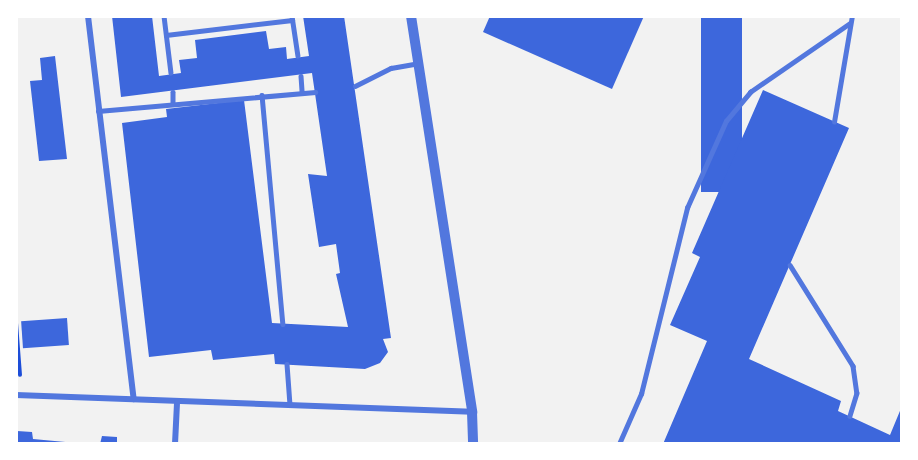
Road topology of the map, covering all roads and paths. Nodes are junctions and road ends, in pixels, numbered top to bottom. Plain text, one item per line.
1 (88, 16) edge
2 (164, 16) edge
3 (411, 16) edge
4 (852, 16) edge
5 (292, 18) edge
6 (850, 24) junction
7 (166, 35) junction
8 (298, 56) dead end
9 (418, 63) junction
10 (171, 73) dead end
11 (301, 76) dead end
12 (355, 86) dead end
13 (302, 91) junction
14 (172, 92) dead end
15 (315, 92) dead end
16 (262, 95) junction
17 (173, 103) junction
18 (98, 111) junction
19 (834, 122) dead end
20 (790, 265) dead end
21 (16, 323) edge
22 (283, 324) dead end
23 (287, 364) dead end
24 (20, 375) dead end
25 (16, 395) edge
26 (134, 399) junction
27 (177, 403) junction
28 (290, 405) junction
29 (472, 412) junction
30 (850, 417) dead end
31 (175, 444) edge
32 (473, 444) edge
33 (619, 444) edge

1 - 18 street
2 - 7 lane
3 - 9 street
4 - 6 lane
5 - 7 lane
5 - 8 lane
6 - 19 lane
6 - 33 lane
7 - 10 lane
9 - 12 lane
9 - 29 street
11 - 13 lane
13 - 15 lane
13 - 16 lane
14 - 17 lane
16 - 17 lane
16 - 22 lane
17 - 18 lane
18 - 26 street
20 - 30 lane
21 - 24 path
23 - 28 lane
25 - 26 street
26 - 27 street
27 - 28 street
27 - 31 street
28 - 29 street
29 - 32 street

